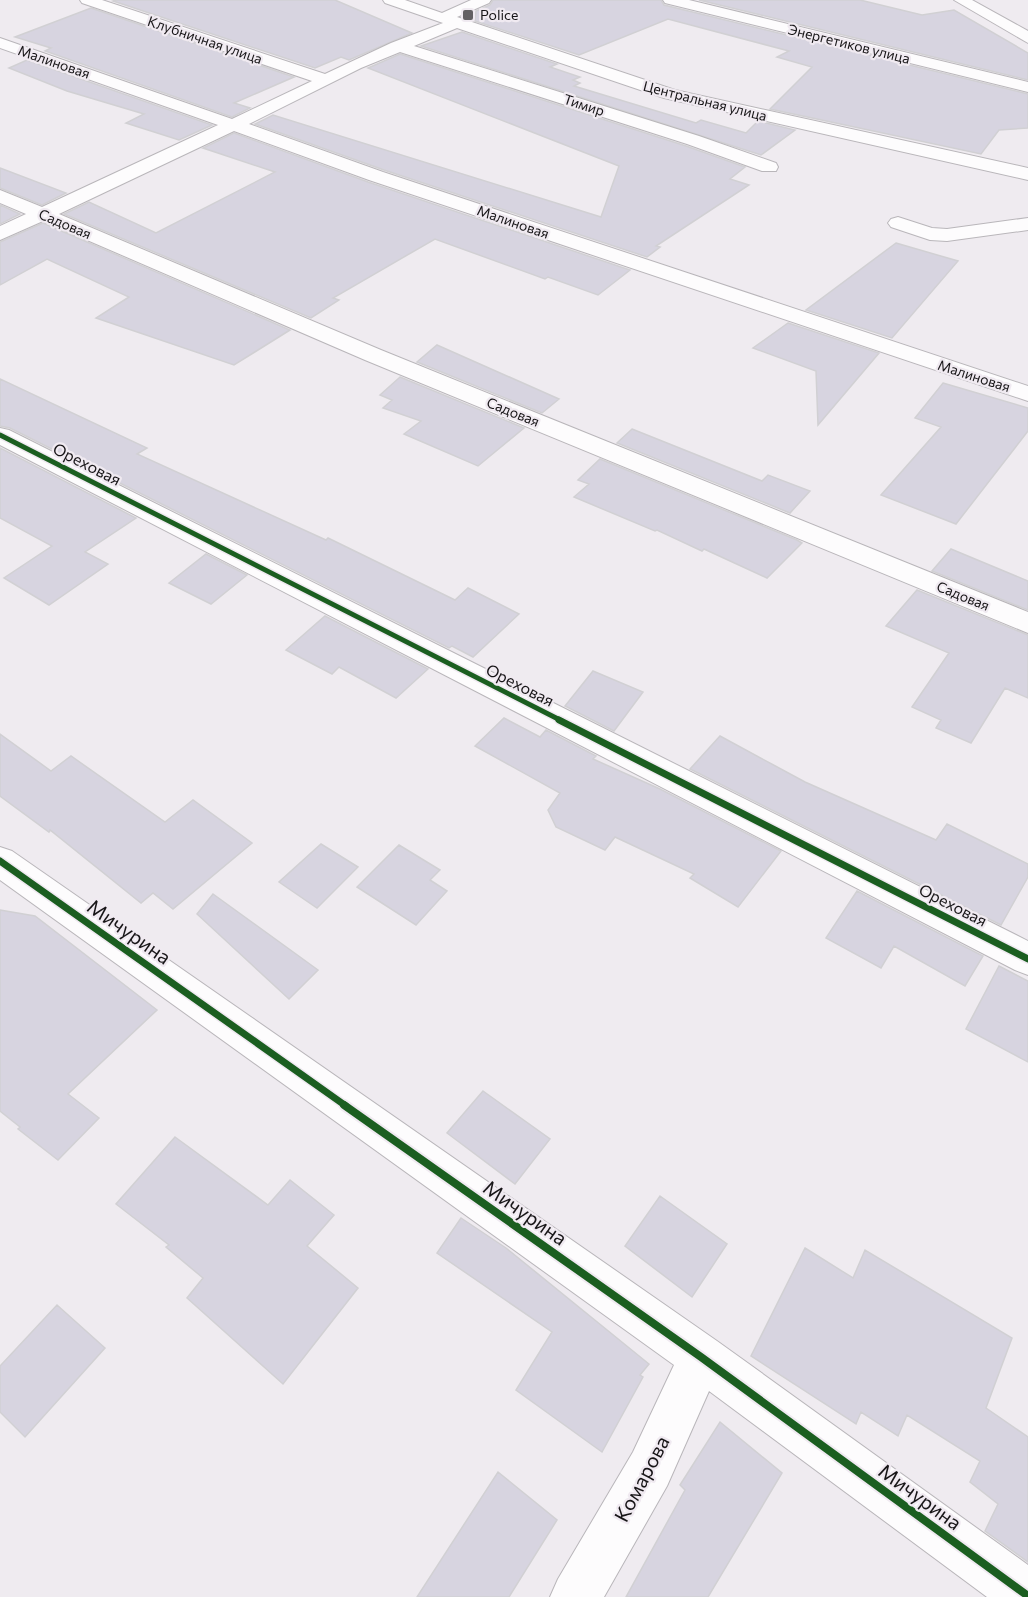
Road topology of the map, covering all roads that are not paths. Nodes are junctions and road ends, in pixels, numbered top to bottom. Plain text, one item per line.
1 (87, 0) edge
2 (390, 0) edge
3 (484, 0) edge
4 (670, 0) edge
5 (961, 0) edge
6 (452, 19) junction
7 (1028, 38) edge
8 (0, 44) edge
9 (397, 45) junction
10 (324, 80) junction
11 (1028, 87) edge
12 (232, 125) junction
13 (769, 167) dead end
14 (1028, 174) edge
15 (0, 196) edge
16 (41, 214) junction
17 (897, 223) dead end
18 (1028, 224) edge
19 (0, 234) edge
20 (1028, 394) edge
21 (0, 435) edge
22 (1028, 623) edge
23 (6, 875) edge
24 (1028, 959) edge
25 (701, 1357) junction
26 (1028, 1596) edge
27 (576, 1597) edge

1 - 10 street, Клубничная улица
2 - 6 street, Центральная улица
3 - 6 street
4 - 11 street, Энергетиков улица
5 - 7 street
6 - 9 street
6 - 14 street, Центральная улица
8 - 12 street, Малиновая
9 - 10 street
9 - 13 street, Тимир
10 - 12 street
12 - 16 street
12 - 20 street, Малиновая
15 - 16 street, Садовая
16 - 19 street
16 - 22 street, Садовая
17 - 18 street
21 - 24 street, Ореховая
23 - 25 street, Мичурина
25 - 26 street, Мичурина
25 - 27 street, Комарова

